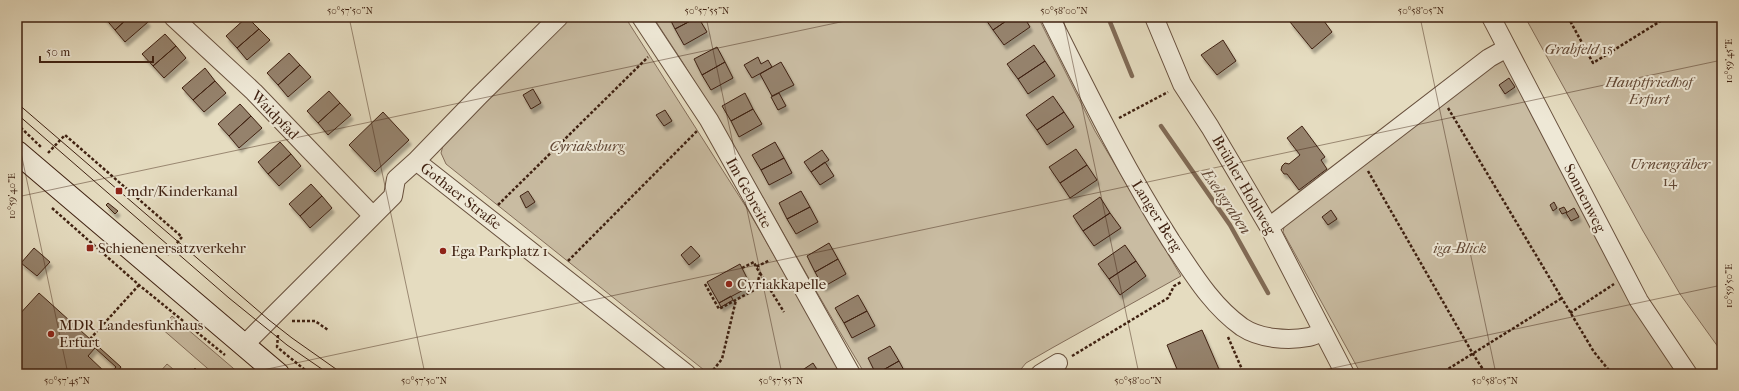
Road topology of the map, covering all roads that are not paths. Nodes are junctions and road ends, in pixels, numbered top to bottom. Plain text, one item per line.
1 (173, 17) edge
2 (559, 17) edge
3 (641, 17) edge
4 (1050, 17) edge
5 (1154, 17) edge
6 (1491, 17) edge
7 (1507, 48) junction
8 (17, 152) edge
9 (416, 161) junction
10 (373, 216) junction
11 (1270, 227) junction
12 (1323, 330) junction
13 (237, 352) junction
14 (1058, 363) road end
15 (278, 374) edge
16 (687, 374) edge
17 (851, 374) edge
18 (1040, 374) edge
19 (1345, 374) edge
20 (1688, 374) edge

1 - 10 street, Waidpfad
2 - 9 street
3 - 17 street, Im Gebreite
4 - 12 street, Langer Berg
5 - 11 street, Brühler Hohlweg
6 - 7 street, Sonnenweg
7 - 11 street
7 - 20 street, Sonnenweg
8 - 13 main road
9 - 10 street, Gothaer Straße
9 - 16 street, Gothaer Straße
10 - 13 street, Gothaer Straße
11 - 12 street, Brühler Hohlweg
12 - 19 street, Brühler Hohlweg
13 - 15 main road
14 - 18 street

